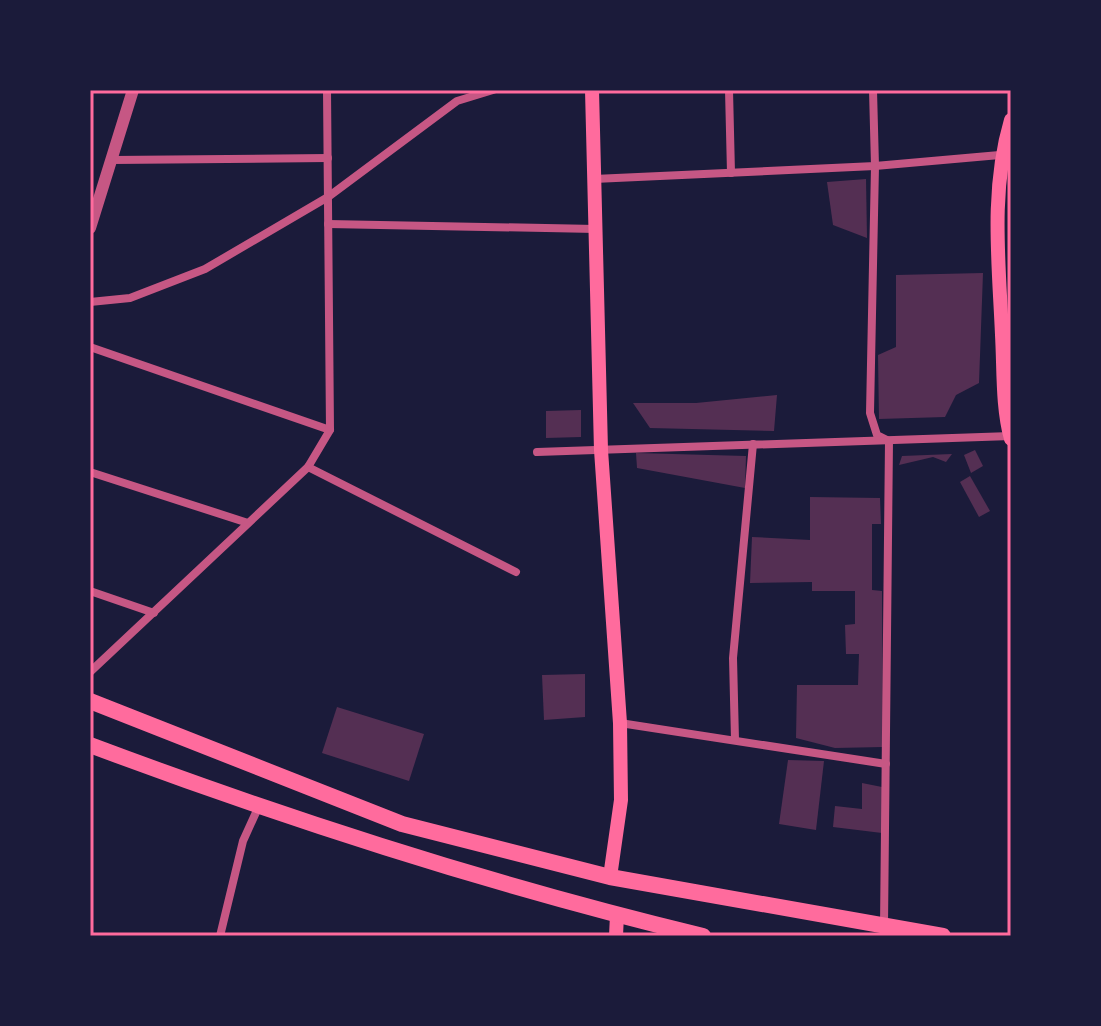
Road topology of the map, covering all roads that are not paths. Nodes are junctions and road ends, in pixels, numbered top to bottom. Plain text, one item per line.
1 (133, 90) edge
2 (327, 90) edge
3 (457, 90) edge
4 (493, 90) edge
5 (592, 90) edge
6 (729, 90) edge
7 (873, 90) edge
8 (457, 101) junction
9 (1011, 120) edge
10 (1008, 154) edge
11 (328, 158) junction
12 (112, 160) junction
13 (875, 166) junction
14 (731, 173) junction
15 (594, 179) junction
16 (328, 197) junction
17 (328, 224) junction
18 (90, 228) edge
19 (596, 229) junction
20 (90, 302) edge
21 (90, 347) edge
22 (330, 430) junction
23 (1011, 437) edge
24 (889, 441) junction
25 (753, 444) junction
26 (601, 450) junction
27 (537, 452) dead end
28 (308, 467) junction
29 (90, 472) edge
30 (248, 523) junction
31 (516, 572) dead end
32 (90, 591) edge
33 (154, 613) junction
34 (90, 672) edge
35 (90, 701) edge
36 (620, 723) junction
37 (735, 740) junction
38 (90, 745) edge
39 (886, 764) junction
40 (258, 808) junction
41 (610, 877) junction
42 (617, 915) junction
43 (884, 926) junction
44 (220, 936) edge
45 (616, 936) edge
46 (703, 936) edge
47 (943, 936) edge

1 - 12 street
2 - 11 street
3 - 8 street
4 - 8 street
5 - 15 main road
6 - 14 street
7 - 13 street
8 - 16 street
9 - 10 main road
10 - 13 street
10 - 23 main road
11 - 12 street
11 - 16 street
12 - 18 street
13 - 14 street
13 - 24 street
14 - 15 street
15 - 19 main road
16 - 17 street
16 - 20 street
17 - 19 street
17 - 22 street
19 - 26 main road
21 - 22 street
22 - 28 street
23 - 24 street
24 - 25 street
24 - 39 street
25 - 26 street
25 - 37 street
26 - 27 street
26 - 36 main road
28 - 30 street
28 - 31 street
29 - 30 street
30 - 33 street
32 - 33 street
33 - 34 street
35 - 41 main road
36 - 37 street
36 - 41 main road
37 - 39 street
38 - 40 main road
39 - 43 street
40 - 42 main road
40 - 44 street
41 - 43 main road
42 - 45 main road
42 - 46 main road
43 - 47 main road

